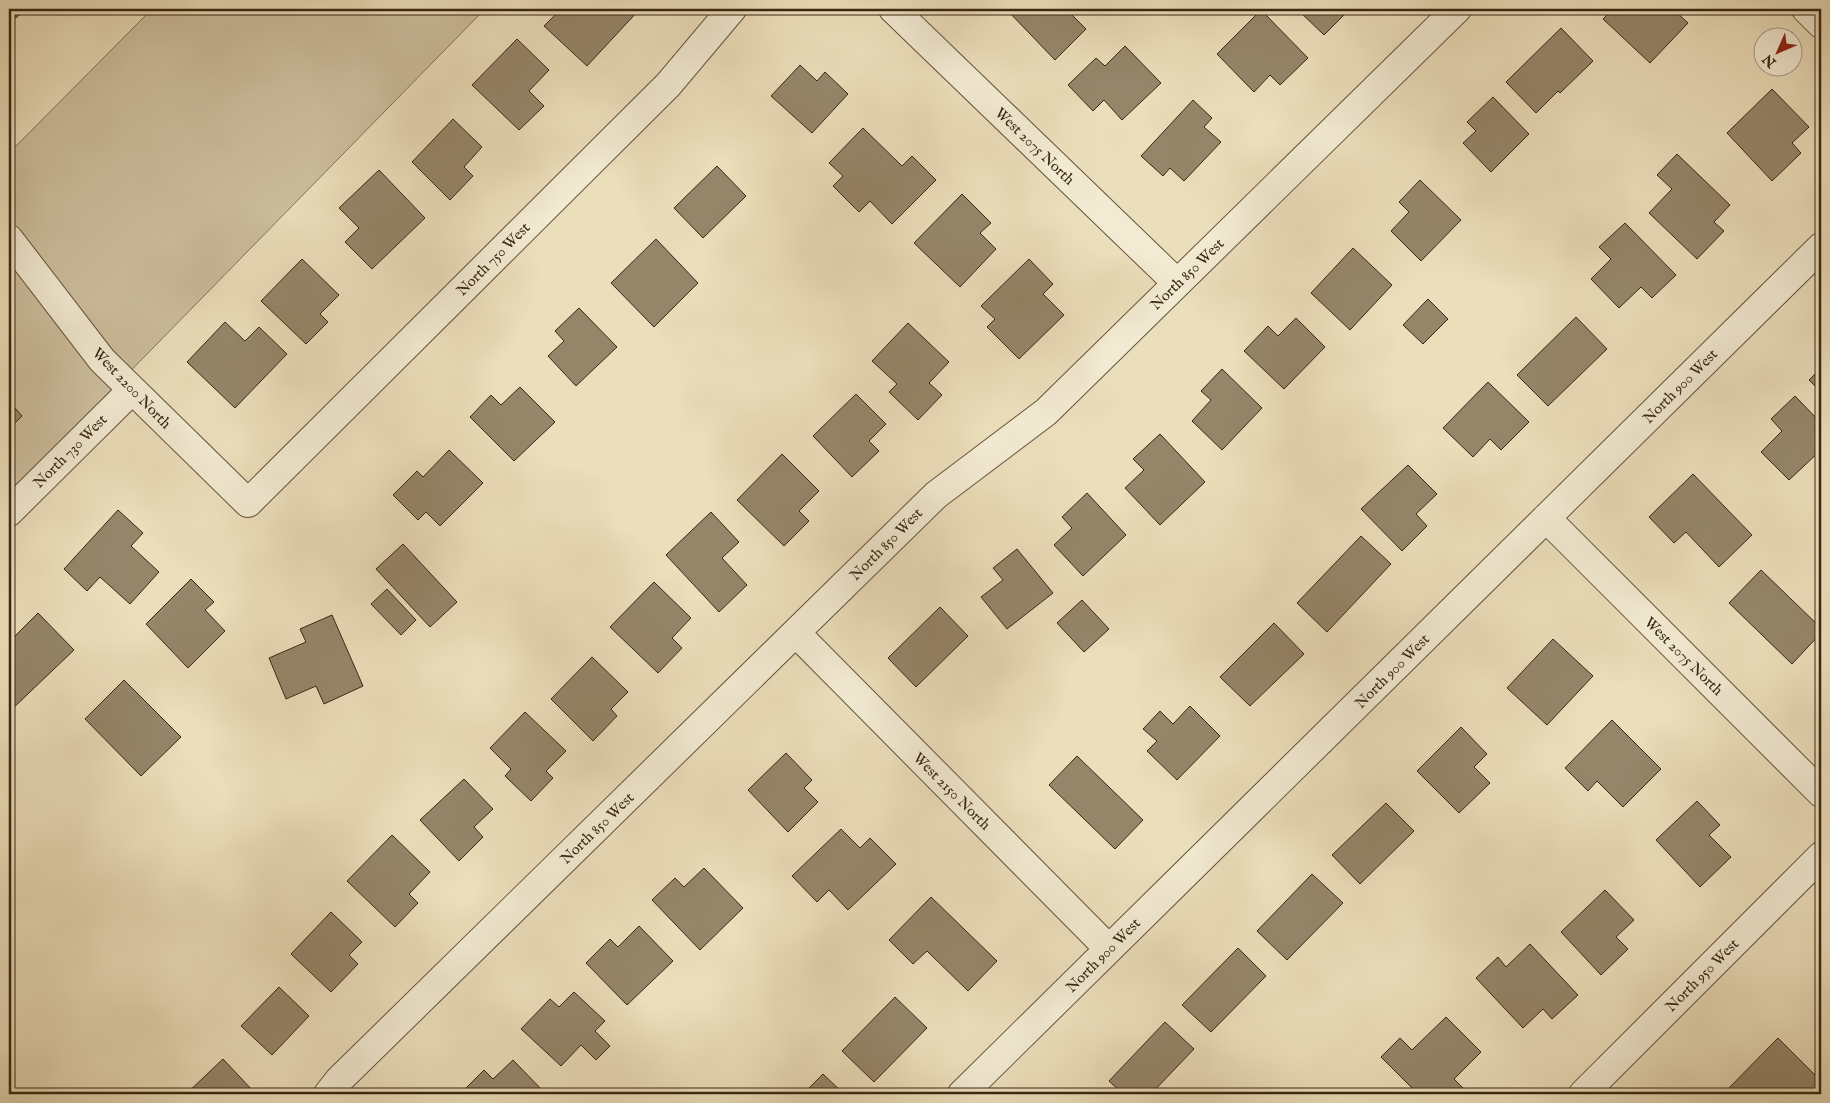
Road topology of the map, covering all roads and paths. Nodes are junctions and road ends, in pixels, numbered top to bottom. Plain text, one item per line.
1 (732, 9) edge
2 (893, 9) edge
3 (1457, 9) edge
4 (1806, 9) edge
5 (1821, 24) edge
6 (9, 240) edge
7 (1821, 247) edge
8 (1177, 283) junction
9 (132, 390) junction
10 (248, 503) joint
11 (9, 512) edge
12 (1546, 518) junction
13 (796, 633) junction
14 (1821, 793) edge
15 (1821, 856) edge
16 (1109, 949) junction
17 (328, 1094) edge
18 (962, 1094) edge
19 (1583, 1094) edge

1 - 10 street, North 750 West
2 - 8 street, West 2075 North
3 - 8 street, North 850 West
4 - 5 street
6 - 9 street, West 2200 North
7 - 12 street, North 900 West
8 - 13 street, North 850 West
9 - 10 street, West 2200 North
9 - 11 street, North 730 West
12 - 14 street, West 2075 North
12 - 16 street, North 900 West
13 - 16 street, West 2150 North
13 - 17 street, North 850 West
15 - 19 street, North 950 West
16 - 18 street, North 900 West

